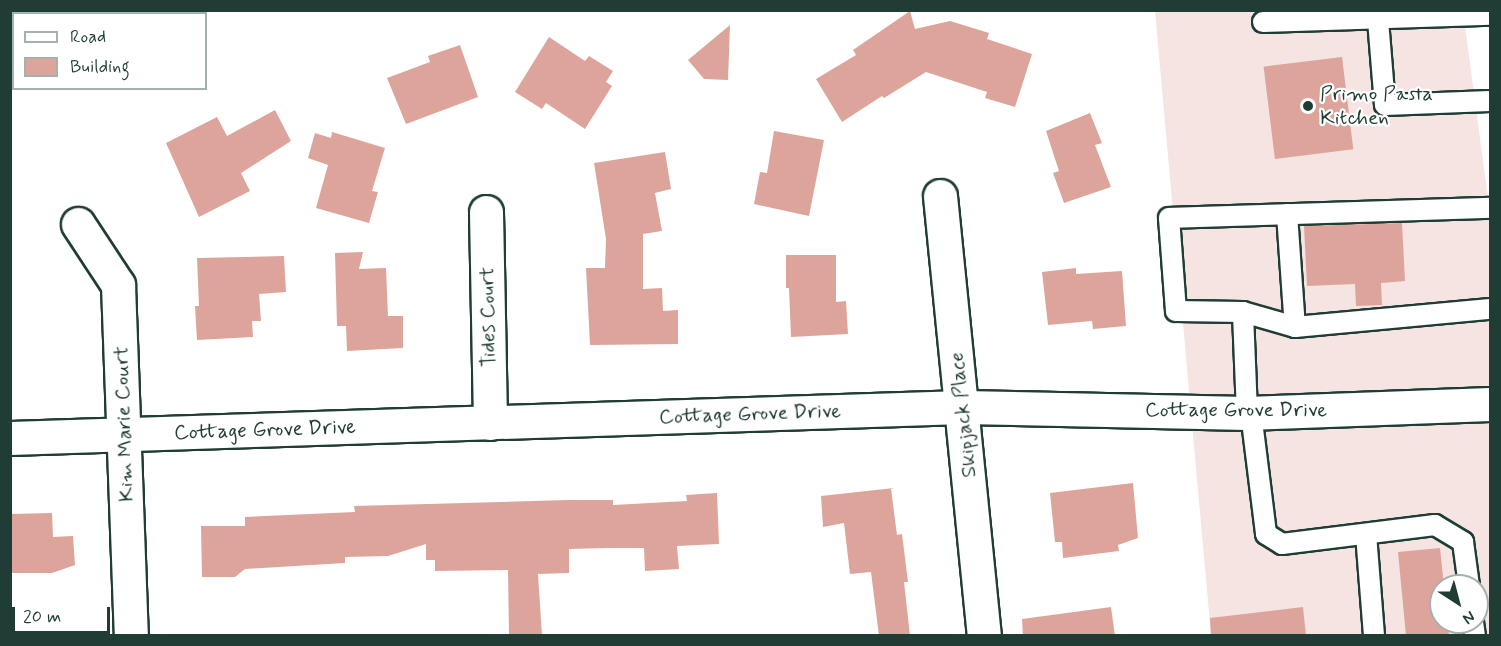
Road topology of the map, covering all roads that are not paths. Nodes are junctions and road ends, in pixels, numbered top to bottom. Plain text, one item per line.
1 (1491, 15) edge
2 (1378, 20) junction
3 (1263, 22) dead end
4 (1491, 100) edge
5 (940, 196) dead end
6 (1491, 208) edge
7 (486, 212) dead end
8 (1287, 214) junction
9 (78, 224) dead end
10 (1491, 309) edge
11 (1243, 312) junction
12 (1295, 327) junction
13 (1491, 404) edge
14 (962, 407) junction
15 (1249, 413) junction
16 (490, 423) junction
17 (124, 435) junction
18 (10, 438) edge
19 (1366, 534) junction
20 (1467, 574) edge
21 (131, 636) edge
22 (984, 636) edge
23 (1374, 636) edge

1 - 2 lane
2 - 3 lane
2 - 4 lane
5 - 14 street, Skipjack Place
6 - 8 lane
7 - 16 street, Tides Court
8 - 11 lane
8 - 12 lane
9 - 17 street, Kim Marie Court
10 - 12 lane
11 - 12 lane
11 - 15 lane
13 - 15 street, Cottage Grove Drive
14 - 15 street, Cottage Grove Drive
14 - 16 street, Cottage Grove Drive
14 - 22 street, Skipjack Place
15 - 19 lane
16 - 17 street, Cottage Grove Drive
17 - 18 street, Cottage Grove Drive
17 - 21 street, Kim Marie Court
19 - 20 lane
19 - 23 lane

